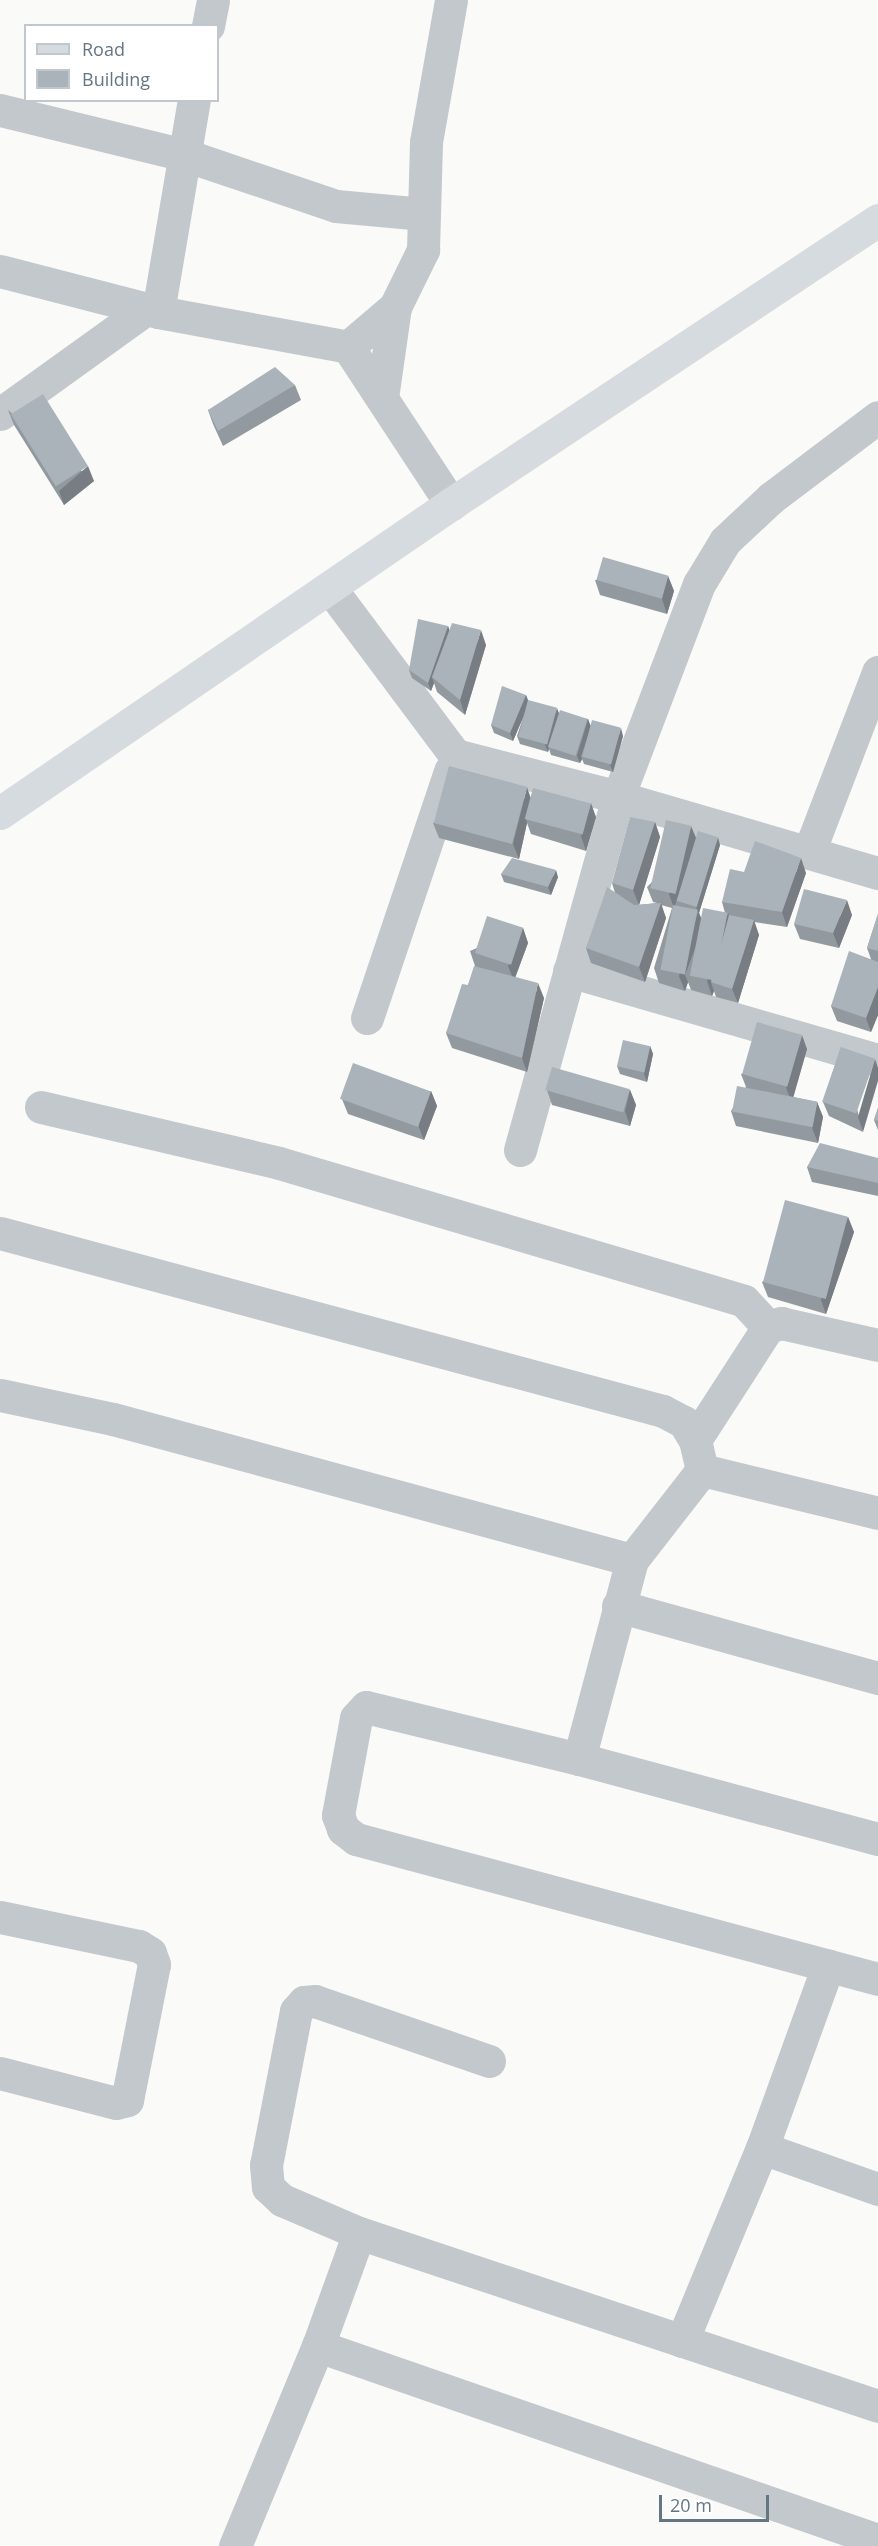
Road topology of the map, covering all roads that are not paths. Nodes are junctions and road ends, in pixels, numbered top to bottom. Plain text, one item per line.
1 (213, 0) edge
2 (451, 0) edge
3 (208, 24) edge
4 (194, 102) edge
5 (0, 110) edge
6 (185, 155) junction
7 (424, 214) junction
8 (878, 220) edge
9 (0, 271) edge
10 (395, 307) junction
11 (152, 310) junction
12 (348, 348) junction
13 (382, 398) junction
14 (0, 414) edge
15 (878, 417) edge
16 (451, 504) junction
17 (330, 588) junction
18 (878, 672) edge
19 (455, 755) junction
20 (618, 797) junction
21 (0, 813) edge
22 (809, 852) junction
23 (878, 873) edge
24 (569, 971) junction
25 (367, 1018) dead end
26 (878, 1060) edge
27 (41, 1107) dead end
28 (520, 1150) dead end
29 (0, 1233) edge
30 (768, 1327) junction
31 (878, 1345) edge
32 (0, 1395) edge
33 (698, 1455) junction
34 (878, 1514) edge
35 (632, 1560) junction
36 (618, 1606) junction
37 (878, 1678) edge
38 (579, 1759) junction
39 (878, 1839) edge
40 (0, 1917) edge
41 (828, 1966) junction
42 (878, 1979) edge
43 (489, 2061) dead end
44 (0, 2073) edge
45 (762, 2148) junction
46 (878, 2188) edge
47 (359, 2233) junction
48 (682, 2341) junction
49 (318, 2346) junction
50 (878, 2406) edge
51 (878, 2540) edge
52 (235, 2546) edge

1 - 3 street
2 - 7 street
4 - 6 street
5 - 6 street
6 - 7 street
6 - 11 street
7 - 10 street
8 - 16 main road
9 - 11 street
10 - 12 street
10 - 13 street
11 - 12 street
11 - 14 street
12 - 13 street
13 - 16 street
15 - 20 street
16 - 17 main road
17 - 19 street
17 - 21 main road
18 - 22 street
19 - 20 street
19 - 25 street
20 - 22 street
20 - 24 street
22 - 23 street
24 - 26 street
24 - 28 street
27 - 30 street
29 - 33 street
30 - 31 street
30 - 33 street
32 - 35 street
33 - 34 street
33 - 35 street
35 - 36 street
36 - 37 street
36 - 38 street
38 - 39 street
38 - 41 street
40 - 44 street
41 - 42 street
41 - 45 street
43 - 47 street
45 - 46 street
45 - 48 street
47 - 48 street
47 - 49 street
48 - 50 street
49 - 51 street
49 - 52 street

